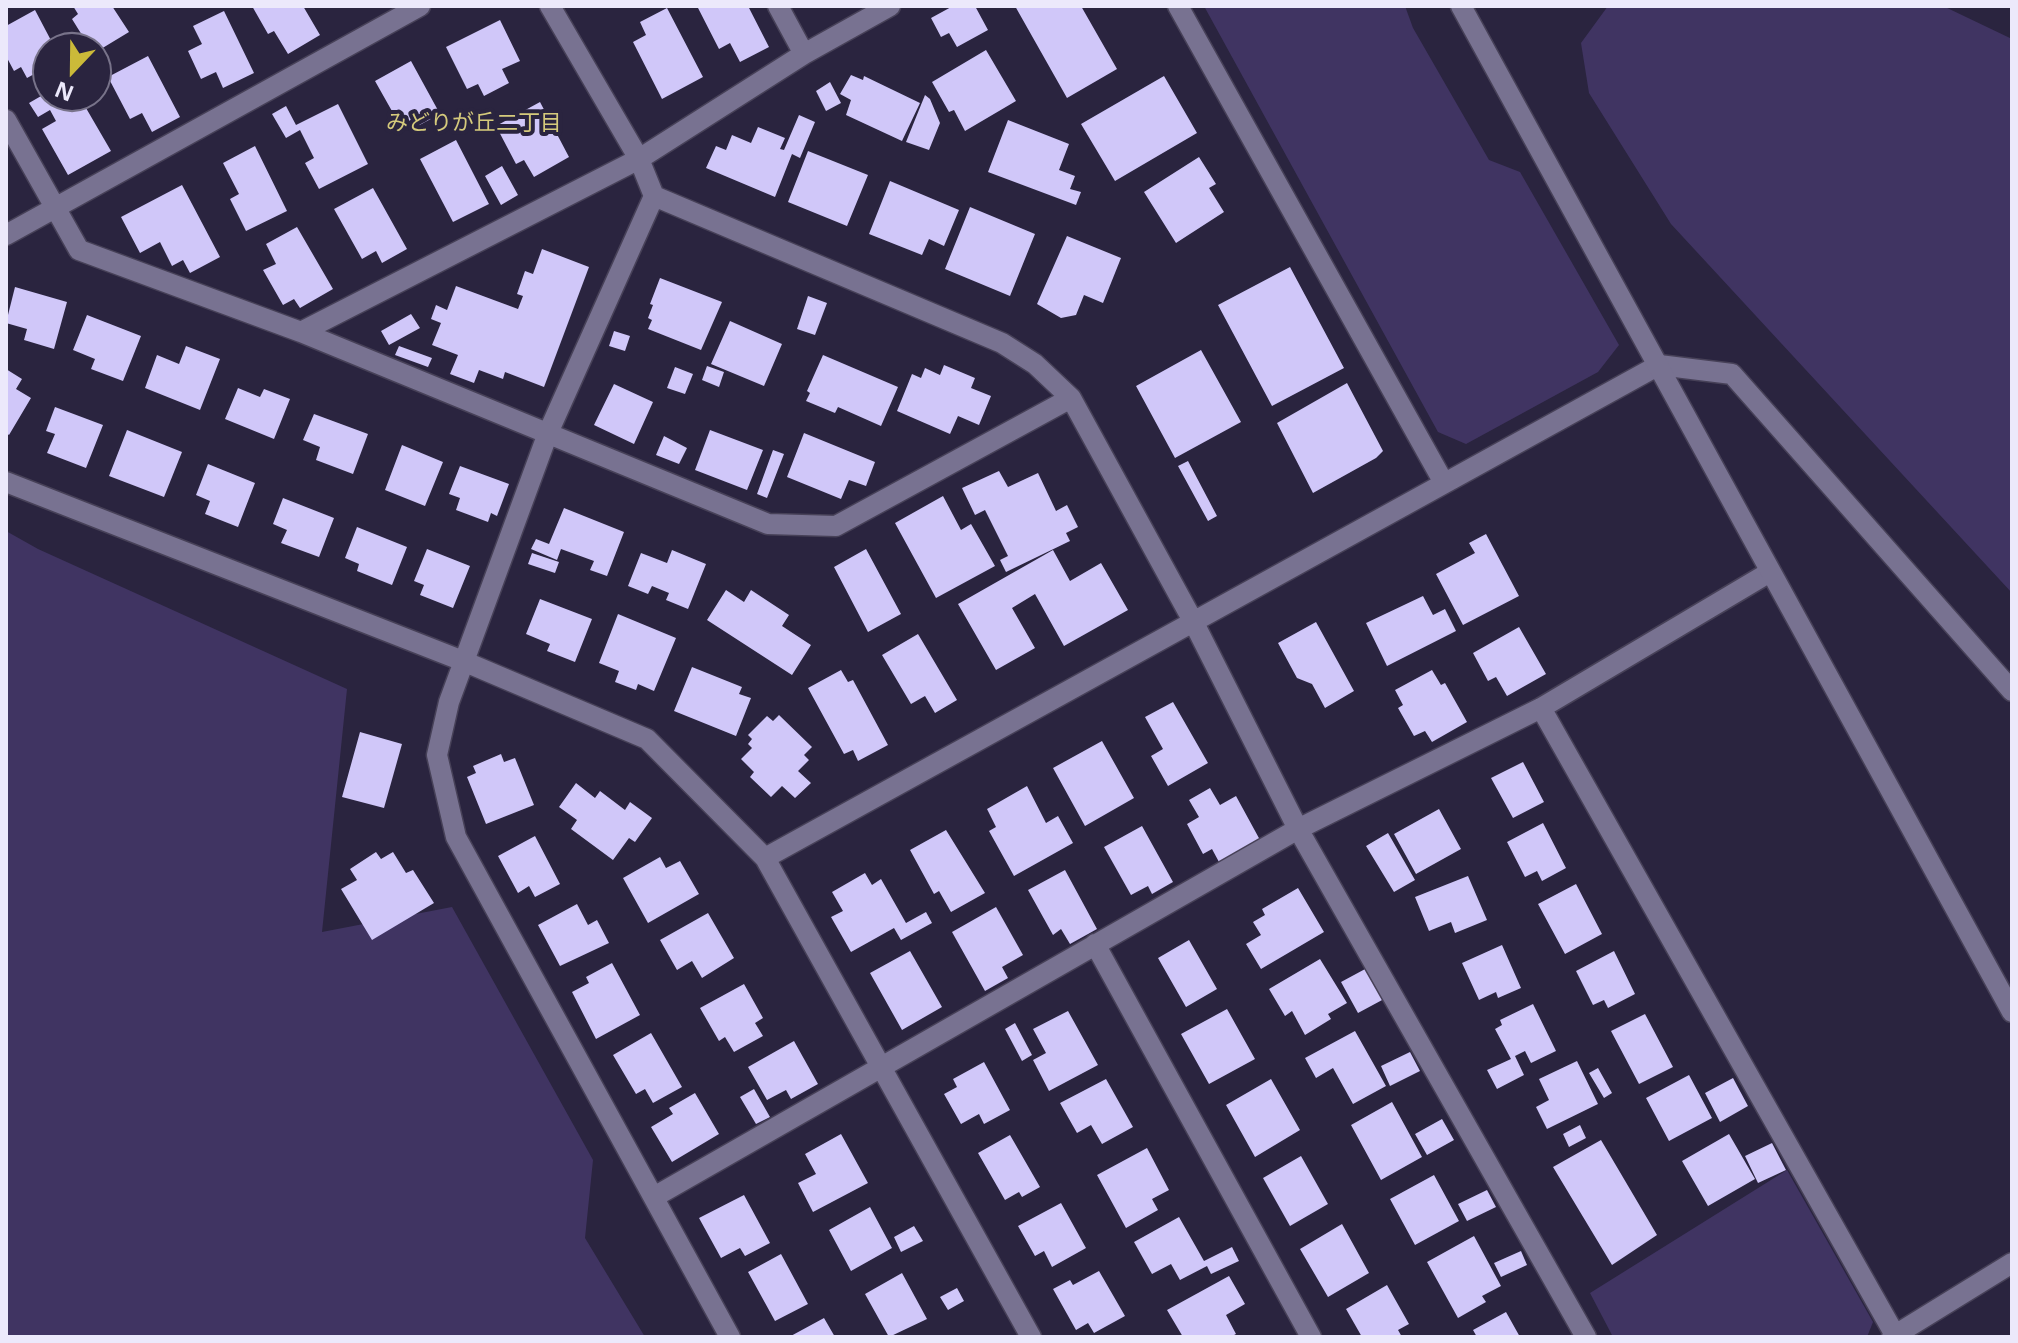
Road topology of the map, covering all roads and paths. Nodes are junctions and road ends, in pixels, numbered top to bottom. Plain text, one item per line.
1 (420, 6) edge
2 (550, 6) edge
3 (778, 6) edge
4 (890, 6) edge
5 (1178, 6) edge
6 (1461, 6) edge
7 (804, 54) junction
8 (6, 120) edge
9 (639, 159) junction
10 (654, 196) junction
11 (55, 209) junction
12 (6, 235) edge
13 (301, 332) junction
14 (1659, 365) junction
15 (1071, 398) junction
16 (548, 433) junction
17 (6, 482) edge
18 (1444, 483) junction
19 (1770, 572) junction
20 (1193, 621) junction
21 (463, 661) junction
22 (2012, 691) edge
23 (1541, 708) junction
24 (1298, 829) junction
25 (765, 858) junction
26 (1095, 944) junction
27 (2012, 1012) edge
28 (880, 1066) junction
29 (654, 1197) junction
30 (2012, 1263) edge
31 (1894, 1336) edge
32 (730, 1337) edge
33 (1031, 1337) edge
34 (1311, 1337) edge
35 (1586, 1337) edge

1 - 11 street
2 - 9 street
3 - 7 street
4 - 7 street
5 - 18 street
6 - 14 street
7 - 9 street
8 - 11 street
9 - 10 street
9 - 13 street
10 - 15 street
10 - 16 street
11 - 12 street
11 - 13 street
13 - 16 street
14 - 18 street
14 - 19 street
14 - 22 street
15 - 16 street
15 - 20 street
16 - 21 street
17 - 21 street
18 - 20 street
19 - 23 street
19 - 27 street
20 - 24 street
20 - 25 street
21 - 25 street
21 - 29 street
23 - 24 street
23 - 31 street
24 - 26 street
24 - 35 street
25 - 28 street
26 - 28 street
26 - 34 street
28 - 29 street
28 - 33 street
29 - 32 street
30 - 31 street

